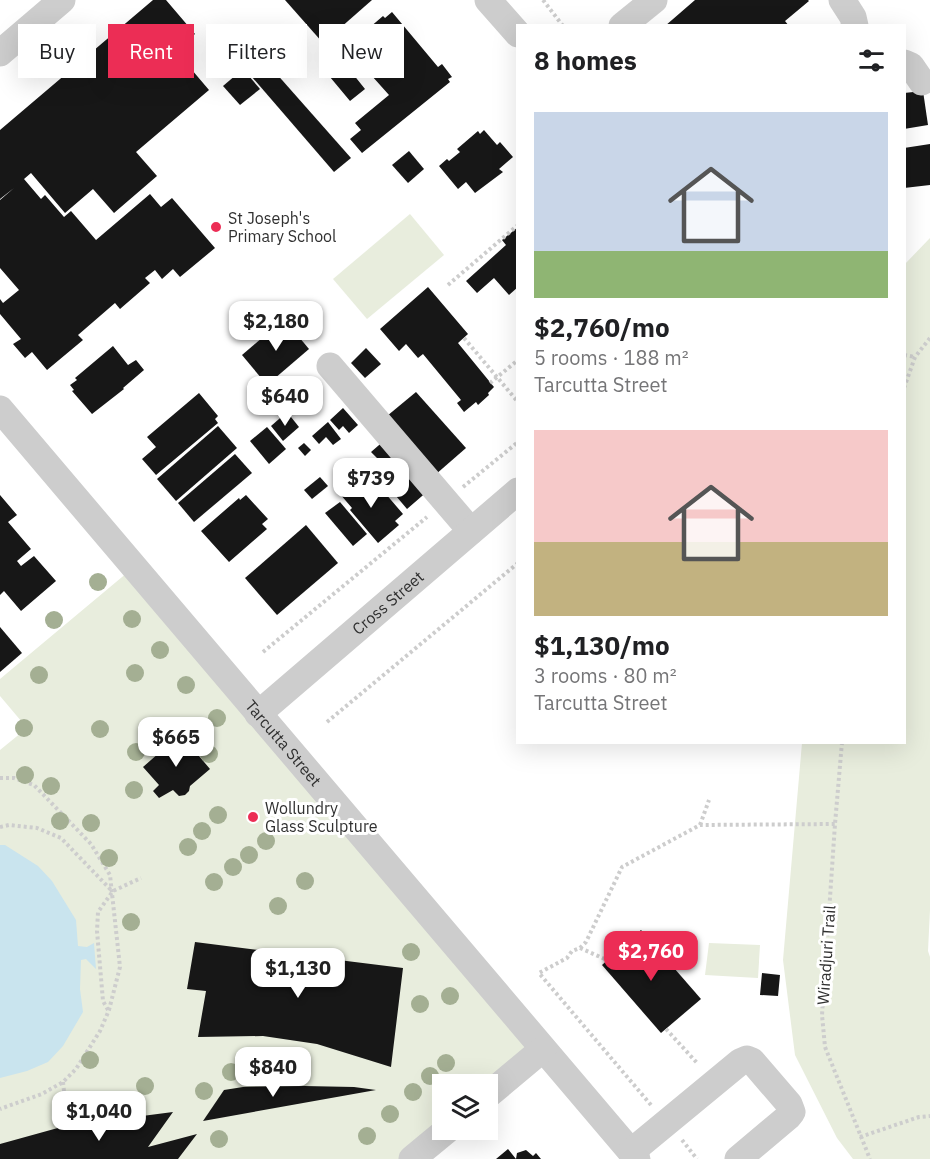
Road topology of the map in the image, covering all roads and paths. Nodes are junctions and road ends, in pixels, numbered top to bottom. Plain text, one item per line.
1 (62, 0) edge
2 (488, 0) edge
3 (543, 0) edge
4 (654, 0) edge
5 (842, 0) edge
6 (561, 24) edge
7 (624, 24) edge
8 (854, 24) edge
9 (516, 32) edge
10 (0, 53) edge
11 (516, 227) edge
12 (448, 285) dead end
13 (464, 338) dead end
14 (930, 339) edge
15 (906, 355) edge
16 (915, 357) junction
17 (516, 362) edge
18 (330, 366) dead end
19 (497, 377) junction
20 (906, 382) edge
21 (490, 383) dead end
22 (516, 400) edge
23 (0, 409) edge
24 (516, 444) edge
25 (516, 493) edge
26 (446, 501) junction
27 (471, 531) junction
28 (516, 565) edge
29 (263, 652) dead end
30 (258, 714) junction
31 (327, 722) dead end
32 (842, 744) edge
33 (0, 778) edge
34 (709, 800) dead end
35 (834, 824) junction
36 (700, 825) junction
37 (0, 827) edge
38 (141, 878) dead end
39 (113, 891) junction
40 (580, 948) junction
41 (607, 960) dead end
42 (109, 1010) junction
43 (666, 1029) dead end
44 (543, 1049) junction
45 (63, 1082) junction
46 (715, 1083) junction
47 (498, 1087) edge
48 (0, 1109) edge
49 (90, 1116) dead end
50 (930, 1116) edge
51 (667, 1122) junction
52 (860, 1137) junction
53 (435, 1140) edge
54 (634, 1155) edge
55 (411, 1159) edge
56 (697, 1159) edge
57 (738, 1159) edge
58 (870, 1159) edge

1 - 10 street
2 - 9 street
3 - 6 path
4 - 7 street
5 - 8 street
11 - 12 path
13 - 19 path
14 - 16 path
15 - 16 path
16 - 20 path
17 - 19 path
18 - 26 street
19 - 21 path
19 - 22 path
23 - 30 street, Tarcutta Street
24 - 26 path
25 - 27 street, Cross Street
26 - 27 street
26 - 29 path
27 - 30 street, Cross Street
28 - 31 path
30 - 44 street, Tarcutta Street
32 - 35 path, Wiradjuri Trail
33 - 39 path
34 - 36 path
35 - 36 path
35 - 52 path, Wiradjuri Trail
36 - 40 path
37 - 39 path
38 - 39 path
39 - 42 path
39 - 42 path
40 - 41 path
40 - 51 path
42 - 45 path
43 - 46 path
44 - 47 street
44 - 54 street, Tarcutta Street
45 - 48 path
45 - 49 path
46 - 51 street
46 - 57 street
50 - 52 path
51 - 54 street
51 - 56 path
52 - 58 path, Wiradjuri Trail
53 - 55 street

